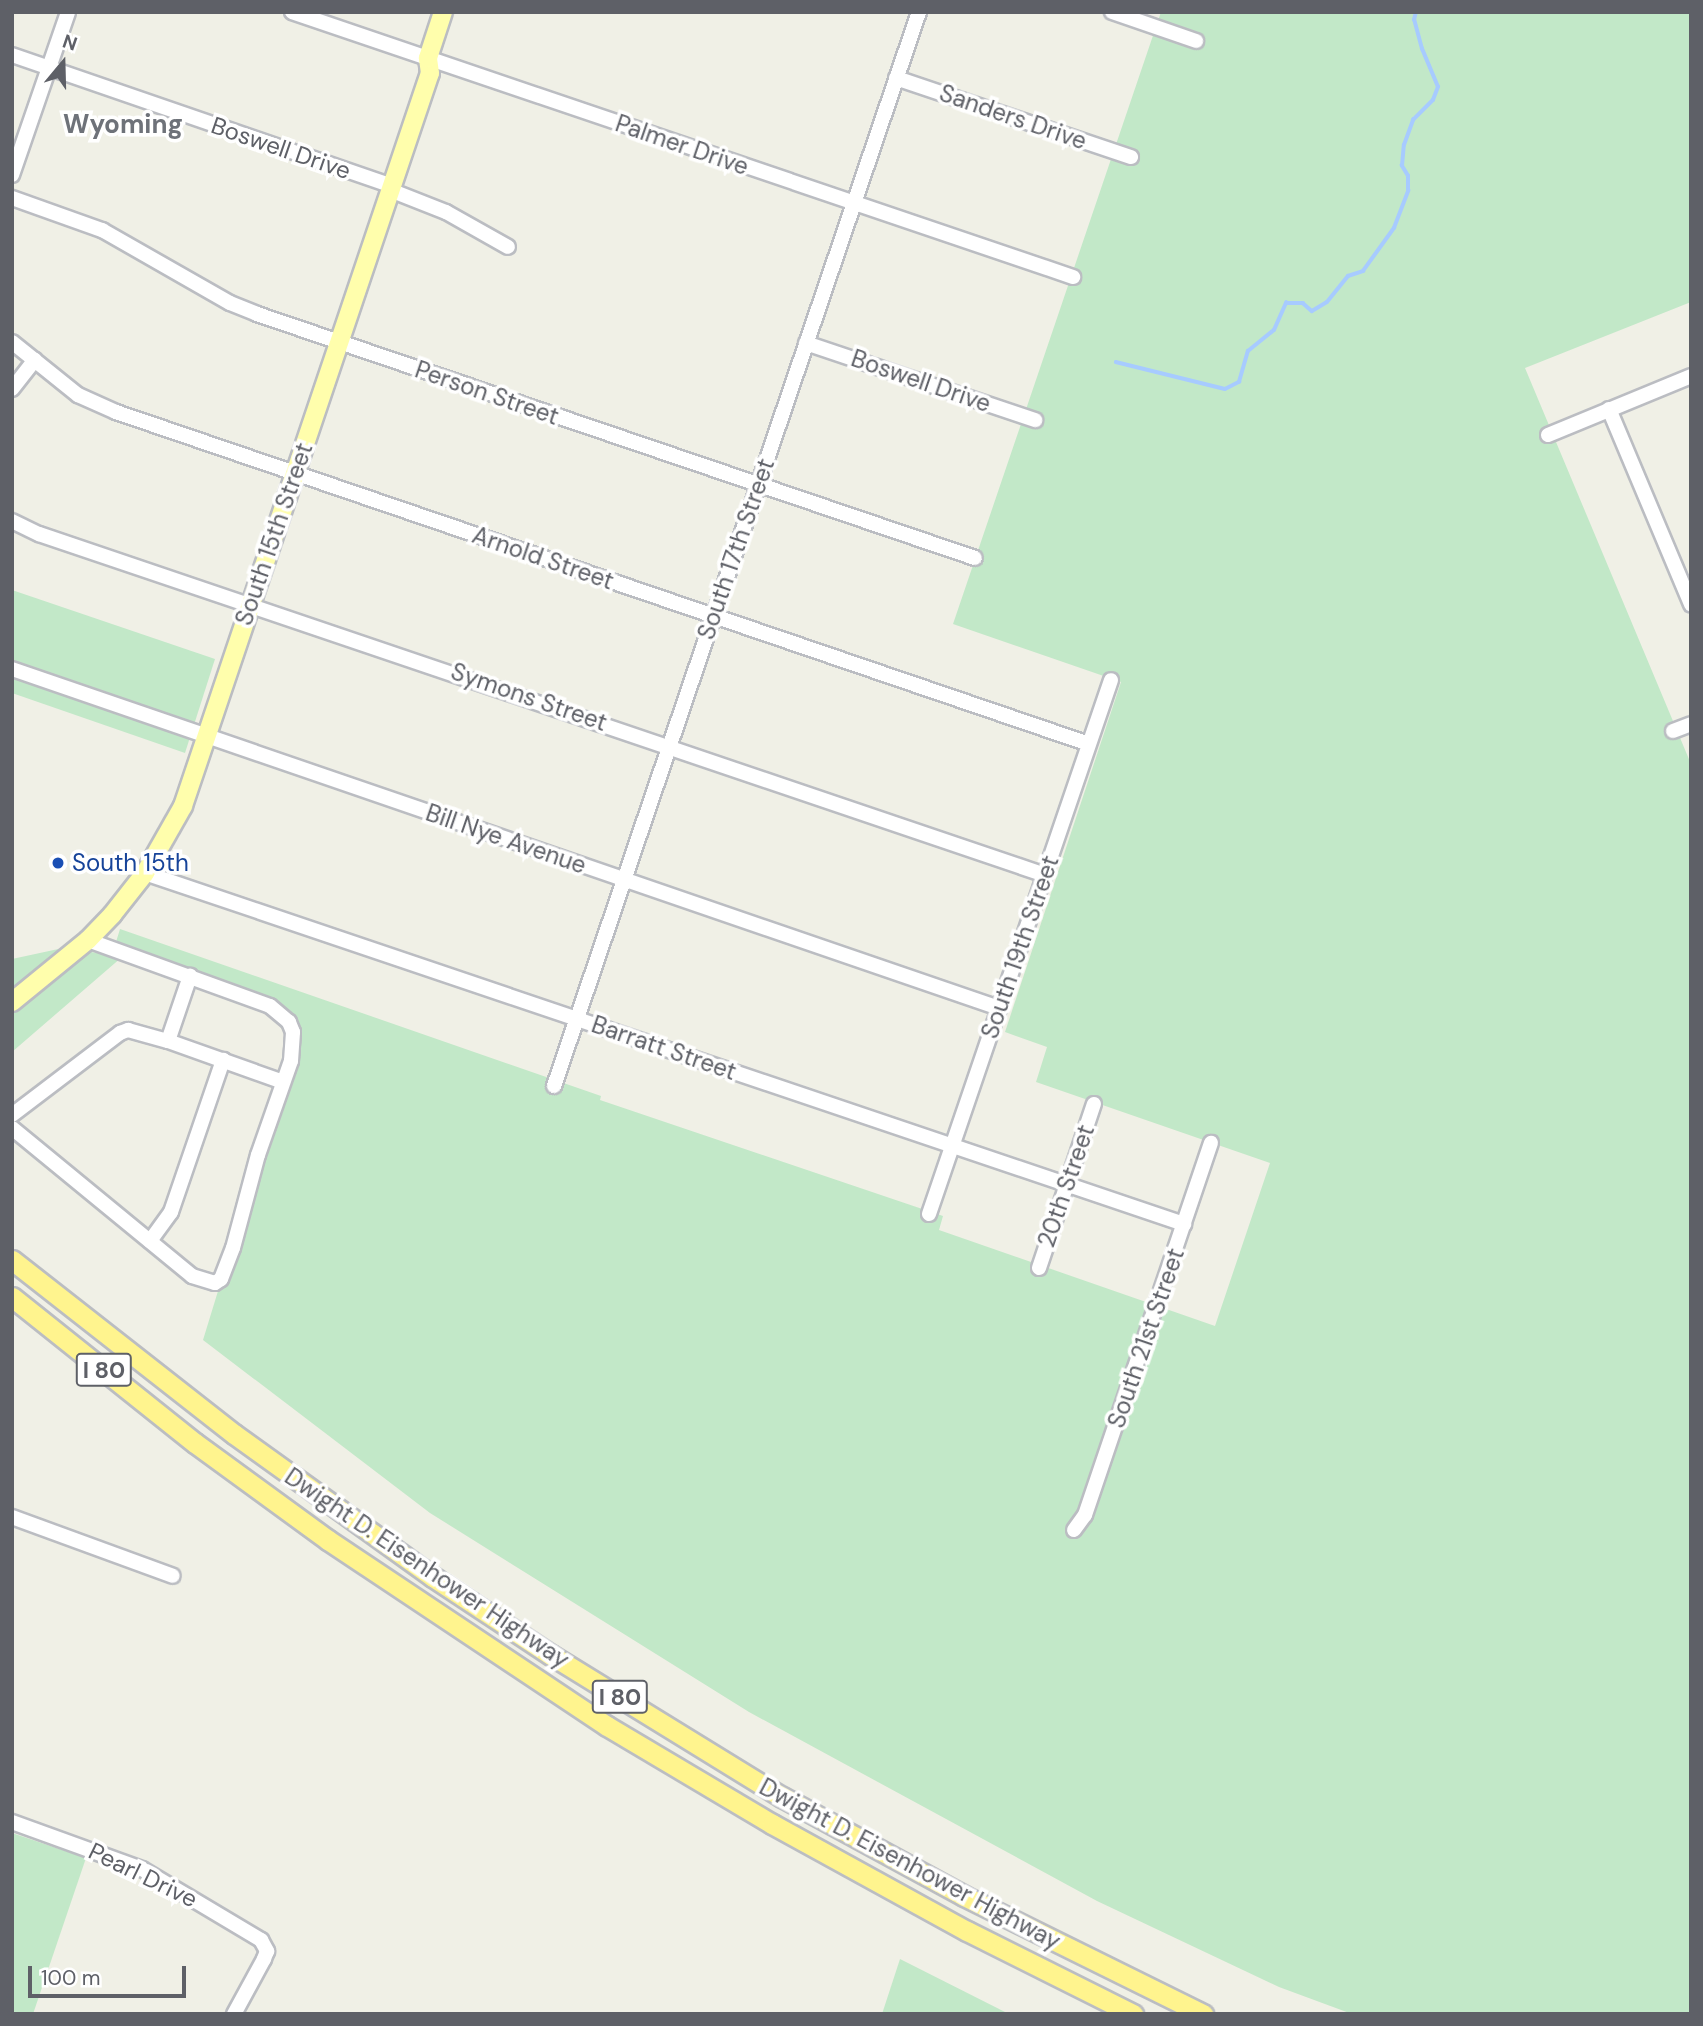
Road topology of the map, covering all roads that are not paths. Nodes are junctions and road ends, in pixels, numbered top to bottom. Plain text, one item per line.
1 (68, 12) edge
2 (292, 12) edge
3 (443, 12) edge
4 (919, 12) edge
5 (1112, 12) edge
6 (1196, 41) dead end
7 (12, 55) edge
8 (428, 58) junction
9 (49, 68) junction
10 (896, 78) junction
11 (18, 138) edge
12 (1131, 157) dead end
13 (12, 175) edge
14 (391, 188) junction
15 (12, 198) edge
16 (854, 203) junction
17 (508, 247) dead end
18 (1073, 277) dead end
19 (339, 341) junction
20 (12, 342) edge
21 (806, 343) junction
22 (35, 360) junction
23 (1691, 376) edge
24 (12, 389) edge
25 (1609, 409) junction
26 (1035, 420) dead end
27 (1548, 435) dead end
28 (295, 474) junction
29 (758, 486) junction
30 (12, 522) edge
31 (975, 558) dead end
32 (251, 603) junction
33 (1691, 604) edge
34 (713, 616) junction
35 (12, 669) edge
36 (1111, 680) dead end
37 (1691, 724) edge
38 (1673, 731) dead end
39 (206, 736) junction
40 (1089, 744) junction
41 (670, 746) junction
42 (145, 873) junction
43 (1045, 875) junction
44 (624, 879) junction
45 (88, 940) junction
46 (190, 976) junction
47 (12, 1002) edge
48 (999, 1007) junction
49 (577, 1019) junction
50 (168, 1041) junction
51 (223, 1060) junction
52 (283, 1082) junction
53 (554, 1086) dead end
54 (1094, 1104) dead end
55 (12, 1115) edge
56 (12, 1128) edge
57 (1211, 1143) dead end
58 (953, 1146) junction
59 (1067, 1185) junction
60 (929, 1214) dead end
61 (1184, 1224) junction
62 (150, 1241) junction
63 (12, 1260) edge
64 (1039, 1268) dead end
65 (12, 1297) edge
66 (12, 1517) edge
67 (1074, 1530) dead end
68 (173, 1576) dead end
69 (12, 1822) edge
70 (234, 2014) edge
71 (1133, 2014) edge
72 (1203, 2014) edge

1 - 9 street
2 - 8 street, Palmer Drive
3 - 8 main road, South 15th Street
4 - 10 street, South 17th Street
5 - 6 street
7 - 9 street, Boswell Drive
8 - 14 main road, South 15th Street
8 - 16 street, Palmer Drive
9 - 11 street
9 - 14 street, Boswell Drive
10 - 12 street, Sanders Drive
10 - 16 street, South 17th Street
11 - 13 street
14 - 17 street, Boswell Drive
14 - 19 main road, South 15th Street
15 - 19 street, Person Street
16 - 18 street, Palmer Drive
16 - 21 street, South 17th Street
19 - 28 main road, South 15th Street
19 - 29 street, Person Street
20 - 22 street, Arnold Street
21 - 26 street, Boswell Drive
21 - 29 street, South 17th Street
22 - 24 street
22 - 28 street, Arnold Street
23 - 25 street
25 - 27 street
25 - 33 street
28 - 32 main road, South 15th Street
28 - 34 street, Arnold Street
29 - 31 street, Person Street
29 - 34 street, South 17th Street
30 - 32 street, Symons Street
32 - 39 main road, South 15th Street
32 - 41 street, Symons Street
34 - 40 street, Arnold Street
34 - 41 street, South 17th Street
35 - 39 street, Bill Nye Avenue
36 - 40 street, South 19th Street
37 - 38 street
39 - 42 main road, South 15th Street
39 - 44 street, Bill Nye Avenue
40 - 43 street, South 19th Street
41 - 43 street, Symons Street
41 - 44 street, South 17th Street
42 - 45 main road, South 15th Street
42 - 49 street, Barratt Street
43 - 48 street, South 19th Street
44 - 48 street, Bill Nye Avenue
44 - 49 street, South 17th Street
45 - 46 street
45 - 47 main road, South 15th Street
46 - 50 street
46 - 52 street
48 - 58 street, South 19th Street
49 - 53 street, South 17th Street
49 - 58 street, Barratt Street
50 - 51 street
50 - 55 street
51 - 52 street
51 - 62 street
52 - 62 street
54 - 59 street, 20th Street
56 - 62 street
57 - 61 street, South 21st Street
58 - 59 street, Barratt Street
58 - 60 street, South 19th Street
59 - 61 street, Barratt Street
59 - 64 street, 20th Street
61 - 67 street, South 21st Street
63 - 72 highway, Dwight D. Eisenhower Highway / I 80
65 - 71 highway, Dwight D. Eisenhower Highway / I 80
66 - 68 street
69 - 70 street, Pearl Drive

